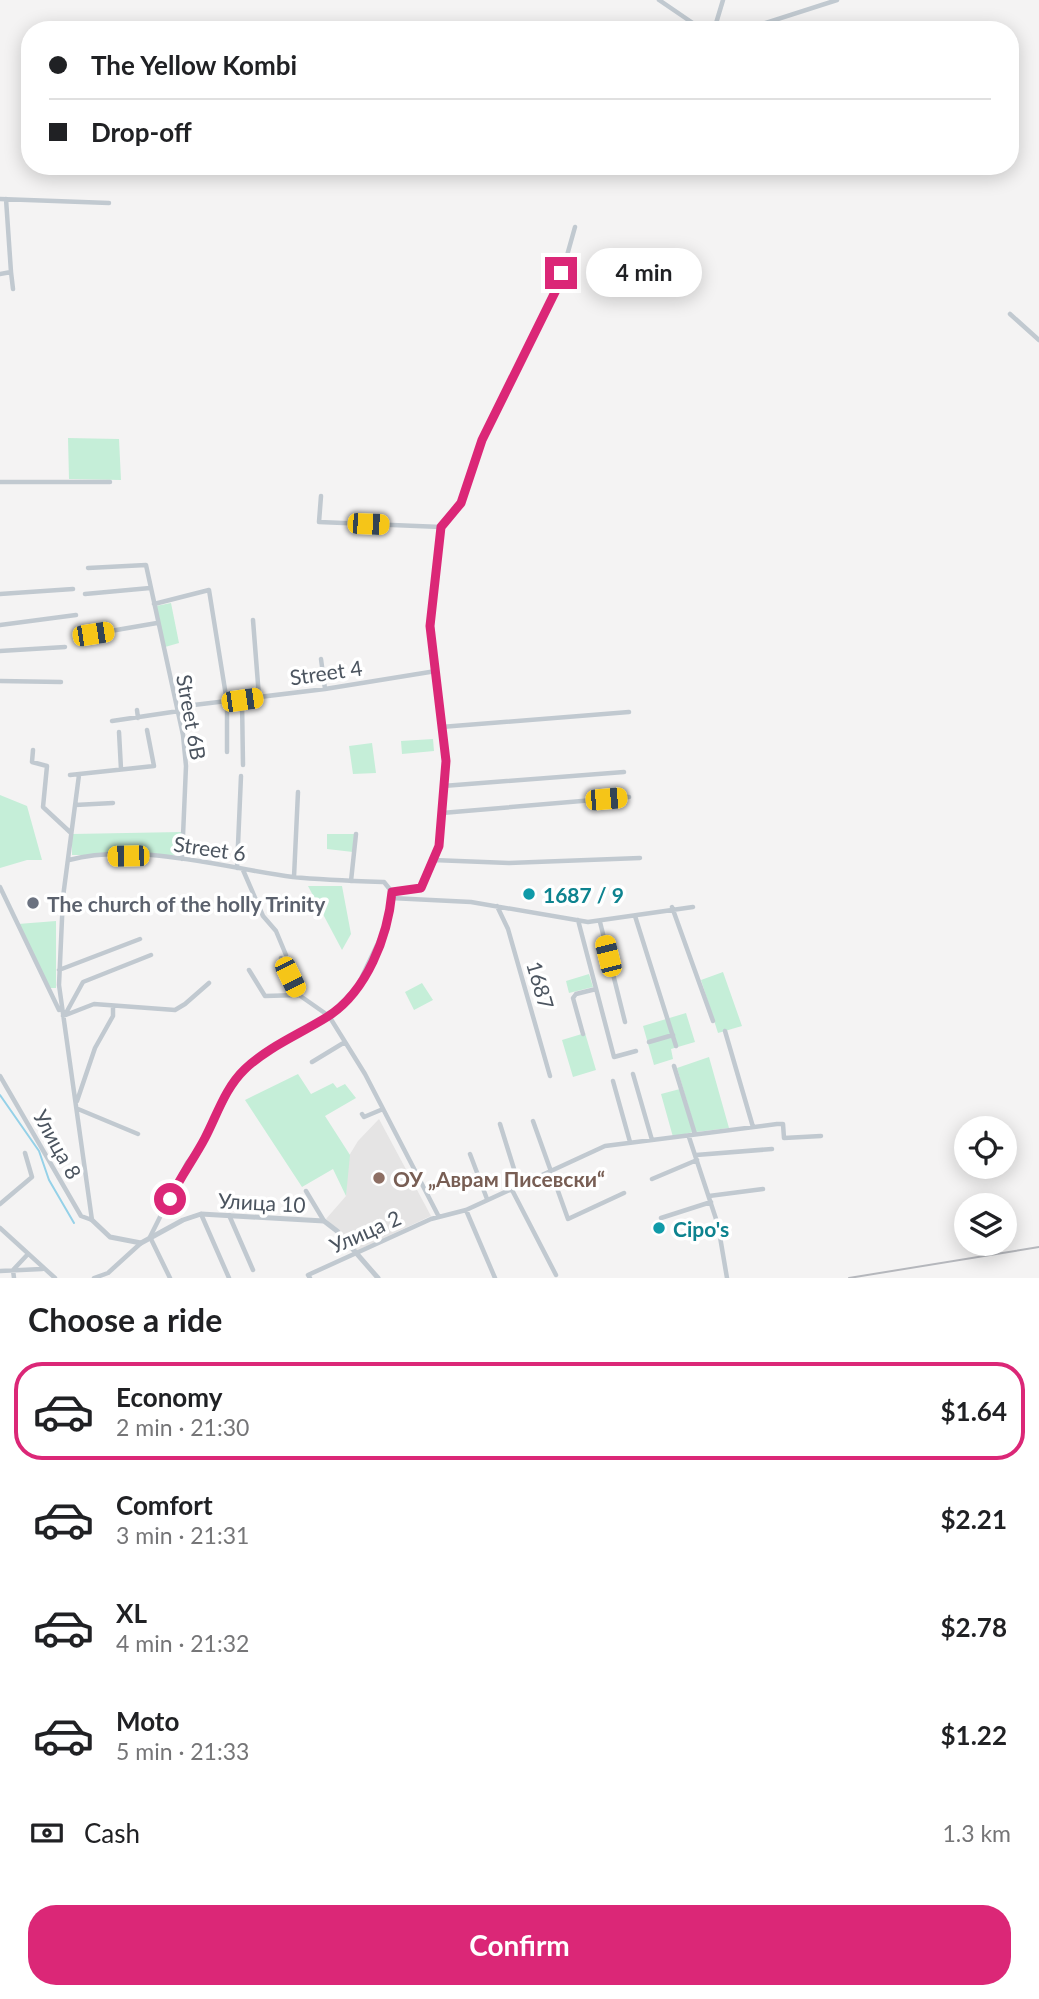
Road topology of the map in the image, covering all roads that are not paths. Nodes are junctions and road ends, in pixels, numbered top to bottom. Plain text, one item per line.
1 (659, 0) edge
2 (723, 0) edge
3 (837, 0) edge
4 (685, 21) edge
5 (717, 21) edge
6 (772, 21) edge
7 (3, 199) edge
8 (109, 203) dead end
9 (575, 227) dead end
10 (11, 272) junction
11 (0, 274) edge
12 (13, 289) dead end
13 (1010, 314) dead end
14 (1039, 340) edge
15 (0, 482) edge
16 (110, 482) dead end
17 (321, 496) dead end
18 (441, 527) junction
19 (88, 568) dead end
20 (150, 588) junction
21 (73, 589) dead end
22 (0, 594) edge
23 (85, 594) dead end
24 (154, 604) junction
25 (76, 615) dead end
26 (253, 620) dead end
27 (157, 623) junction
28 (0, 625) edge
29 (93, 634) dead end
30 (65, 648) dead end
31 (0, 651) edge
32 (321, 659) dead end
33 (437, 671) junction
34 (0, 681) edge
35 (61, 682) dead end
36 (324, 689) junction
37 (260, 697) junction
38 (242, 700) junction
39 (226, 702) junction
40 (178, 709) junction
41 (137, 710) dead end
42 (629, 712) dead end
43 (138, 718) junction
44 (112, 721) dead end
45 (441, 727) junction
46 (147, 730) dead end
47 (119, 732) dead end
48 (33, 750) dead end
49 (227, 752) dead end
50 (243, 765) dead end
51 (121, 769) junction
52 (624, 772) dead end
53 (70, 775) dead end
54 (79, 775) junction
55 (241, 776) dead end
56 (443, 786) junction
57 (298, 792) dead end
58 (629, 797) dead end
59 (113, 803) dead end
60 (75, 805) junction
61 (442, 813) junction
62 (71, 833) junction
63 (356, 834) dead end
64 (640, 858) dead end
65 (182, 859) junction
66 (69, 860) junction
67 (433, 860) junction
68 (240, 868) junction
69 (294, 877) junction
70 (351, 881) junction
71 (0, 889) edge
72 (391, 895) junction
73 (496, 906) junction
74 (672, 907) junction
75 (693, 907) dead end
76 (635, 916) junction
77 (578, 920) junction
78 (600, 922) junction
79 (140, 939) dead end
80 (151, 955) dead end
81 (59, 970) junction
82 (250, 970) dead end
83 (209, 983) dead end
84 (596, 989) junction
85 (299, 995) junction
86 (113, 1006) junction
87 (64, 1016) junction
88 (329, 1016) junction
89 (713, 1021) dead end
90 (625, 1022) dead end
91 (725, 1031) dead end
92 (583, 1034) dead end
93 (673, 1035) junction
94 (345, 1042) junction
95 (649, 1042) dead end
96 (676, 1046) dead end
97 (636, 1051) dead end
98 (312, 1062) dead end
99 (674, 1066) dead end
100 (633, 1074) dead end
101 (0, 1076) edge
102 (550, 1076) dead end
103 (613, 1081) dead end
104 (77, 1102) junction
105 (383, 1109) junction
106 (78, 1110) junction
107 (362, 1114) dead end
108 (533, 1121) dead end
109 (499, 1124) dead end
110 (753, 1127) junction
111 (138, 1133) dead end
112 (695, 1134) junction
113 (821, 1136) dead end
114 (689, 1137) junction
115 (652, 1140) junction
116 (630, 1142) junction
117 (772, 1149) dead end
118 (25, 1153) dead end
119 (470, 1154) dead end
120 (697, 1157) junction
121 (549, 1172) junction
122 (652, 1179) dead end
123 (519, 1185) junction
124 (512, 1188) junction
125 (763, 1189) dead end
126 (306, 1191) dead end
127 (624, 1193) dead end
128 (709, 1196) junction
129 (488, 1199) junction
130 (711, 1202) junction
131 (0, 1204) edge
132 (466, 1210) junction
133 (201, 1214) junction
134 (229, 1215) junction
135 (439, 1217) junction
136 (661, 1218) dead end
137 (92, 1220) junction
138 (324, 1221) junction
139 (0, 1228) edge
140 (150, 1237) junction
141 (141, 1243) junction
142 (355, 1252) junction
143 (27, 1254) junction
144 (42, 1269) junction
145 (13, 1270) junction
146 (253, 1270) dead end
147 (0, 1271) edge
148 (108, 1275) edge
149 (556, 1275) dead end
150 (13, 1278) edge
151 (55, 1278) edge
152 (94, 1278) edge
153 (170, 1278) edge
154 (229, 1278) edge
155 (310, 1278) edge
156 (378, 1278) edge
157 (495, 1278) edge
158 (727, 1278) edge

1 - 4 street
2 - 5 street
3 - 6 street
7 - 8 street
7 - 10 street
9 - 18 street
10 - 11 street
10 - 12 street
13 - 14 street
15 - 16 street
17 - 18 street
18 - 33 street
19 - 20 street, Street 6B
20 - 23 street
20 - 24 street, Street 6B
21 - 22 street
24 - 27 street, Street 6B
24 - 39 street
25 - 28 street
26 - 37 street
27 - 29 street
27 - 40 street, Street 6B
30 - 31 street
32 - 36 street
33 - 36 street, Street 4
33 - 45 street
34 - 35 street
36 - 37 street, Street 4
37 - 38 street, Street 4
38 - 39 street, Street 4
38 - 50 street
39 - 40 street, Street 4
39 - 49 street
40 - 43 street, Street 4
40 - 65 street, Street 6B
41 - 43 street
42 - 45 street
43 - 44 street, Street 4
45 - 56 street
46 - 51 street
47 - 51 street
48 - 62 street
51 - 54 street
52 - 56 street
53 - 54 street
54 - 60 street
55 - 68 street
56 - 61 street
57 - 69 street
58 - 61 street
59 - 60 street
60 - 62 street
61 - 67 street
62 - 66 street
63 - 70 street
64 - 67 street
65 - 66 street, Street 6
65 - 68 street, Street 6
66 - 81 street
67 - 72 street
68 - 69 street, Street 6
68 - 85 street
69 - 70 street, Street 6
70 - 72 street, Street 6
71 - 87 street
72 - 73 street
72 - 88 street
73 - 77 street
73 - 102 street, 1687
74 - 75 street
74 - 76 street
74 - 89 street
76 - 78 street
76 - 93 street
77 - 78 street
77 - 84 street
78 - 90 street
79 - 81 street
80 - 87 street
81 - 87 street
82 - 85 street
83 - 86 street
84 - 92 street
84 - 97 street
85 - 88 street
86 - 87 street
86 - 104 street
87 - 104 street
88 - 94 street
88 - 140 street
91 - 110 street
93 - 95 street
93 - 96 street
94 - 98 street
94 - 105 street
99 - 112 street
100 - 115 street
101 - 137 street, Улица 8
103 - 116 street
104 - 106 street
105 - 107 street
105 - 135 street
106 - 111 street
106 - 137 street
108 - 121 street
109 - 123 street
110 - 112 street, Улица 2
110 - 113 street, Улица 2
112 - 114 street, Улица 2
114 - 115 street, Улица 2
114 - 120 street
115 - 116 street, Улица 2
116 - 121 street, Улица 2
117 - 120 street
118 - 131 street
119 - 129 street
120 - 122 street
120 - 128 street
121 - 123 street, Улица 2
121 - 127 street
123 - 124 street, Улица 2
124 - 129 street, Улица 2
124 - 149 street
125 - 128 street
126 - 138 street
128 - 130 street
129 - 132 street, Улица 2
130 - 136 street
130 - 158 street
132 - 135 street, Улица 2
132 - 157 street
133 - 134 street, Улица 10
133 - 140 street, Улица 10
133 - 154 street
134 - 138 street, Улица 10
134 - 146 street
135 - 142 street, Улица 2
137 - 141 street
138 - 142 street, Улица 10
139 - 143 street
140 - 141 street, Улица 10
140 - 153 street
141 - 148 street
142 - 155 street, Улица 2
142 - 156 street, Улица 10
143 - 144 street
143 - 145 street
144 - 145 street
144 - 151 street
145 - 147 street
145 - 150 street
148 - 152 street

